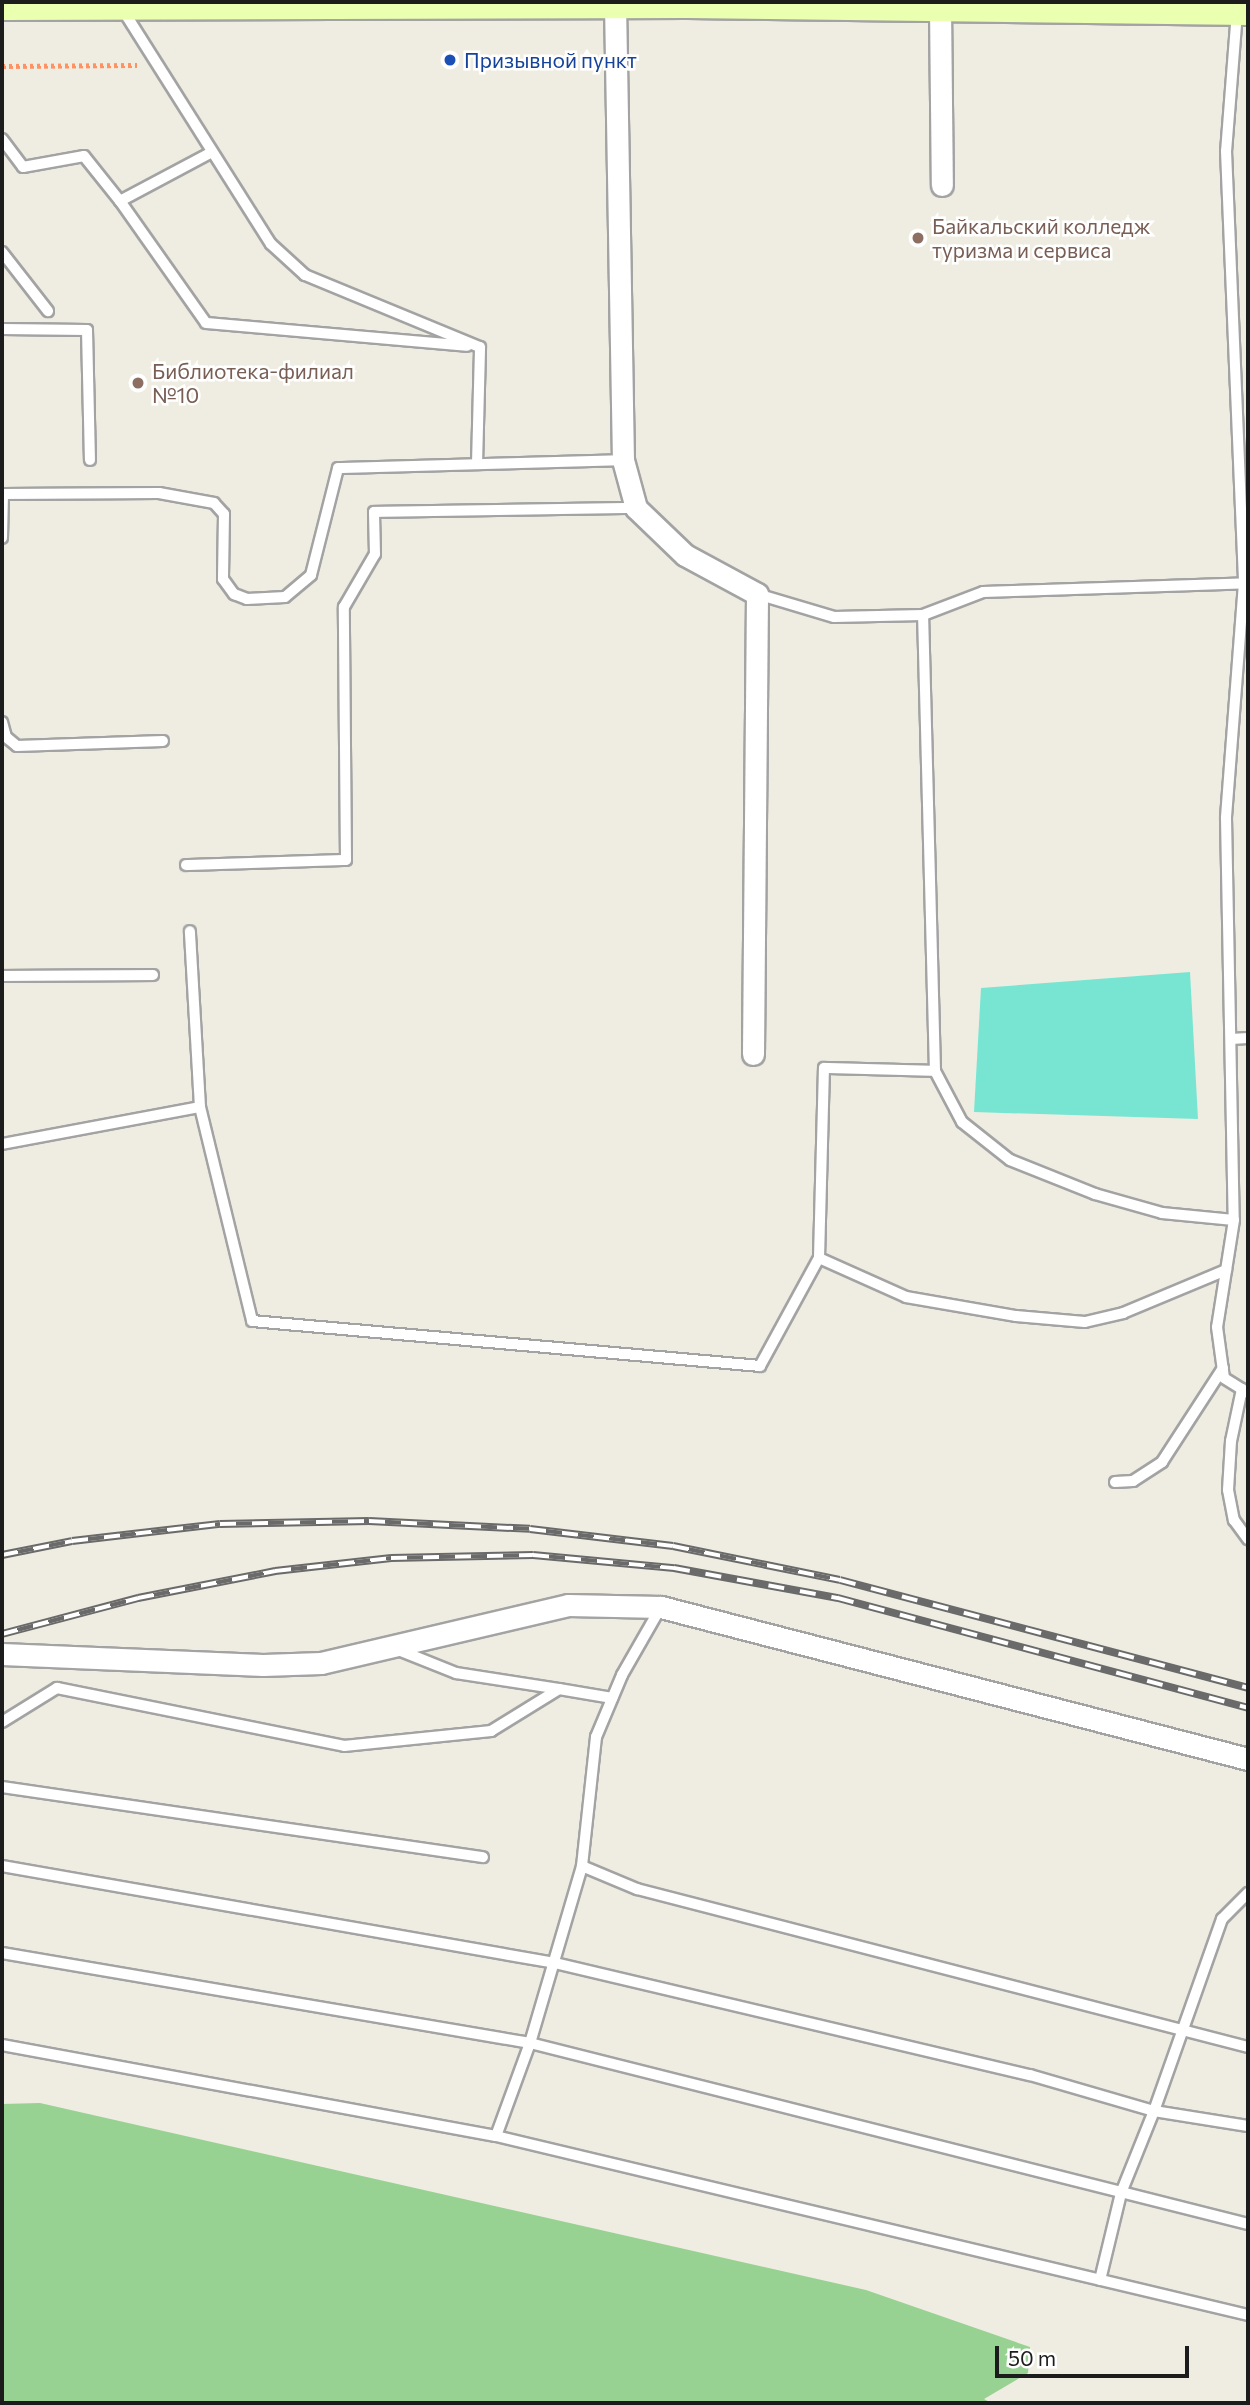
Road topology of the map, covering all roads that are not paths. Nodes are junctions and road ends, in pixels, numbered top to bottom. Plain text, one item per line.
1 (615, 2) edge
2 (380, 3) edge
3 (2, 5) edge
4 (119, 5) junction
5 (940, 7) junction
6 (1243, 10) edge
7 (2, 139) edge
8 (212, 152) junction
9 (942, 185) dead end
10 (120, 201) junction
11 (2, 252) edge
12 (48, 311) dead end
13 (2, 329) edge
14 (480, 347) junction
15 (90, 460) dead end
16 (623, 460) junction
17 (477, 464) junction
18 (636, 508) junction
19 (2, 538) edge
20 (1246, 583) edge
21 (757, 594) junction
22 (923, 615) junction
23 (2, 722) edge
24 (163, 741) dead end
25 (186, 865) dead end
26 (190, 931) dead end
27 (153, 975) dead end
28 (2, 976) edge
29 (1248, 1038) edge
30 (1231, 1039) junction
31 (753, 1054) dead end
32 (935, 1071) junction
33 (200, 1107) junction
34 (2, 1144) edge
35 (1234, 1220) junction
36 (820, 1258) junction
37 (1226, 1270) junction
38 (1223, 1368) junction
39 (1245, 1391) edge
40 (1115, 1482) dead end
41 (1248, 1539) edge
42 (661, 1606) junction
43 (392, 1647) junction
44 (2, 1654) edge
45 (559, 1689) junction
46 (612, 1698) junction
47 (2, 1722) edge
48 (1248, 1759) edge
49 (2, 1787) edge
50 (483, 1857) dead end
51 (2, 1866) edge
52 (582, 1867) junction
53 (1248, 1893) edge
54 (2, 1953) edge
55 (555, 1963) junction
56 (1182, 2031) junction
57 (530, 2043) junction
58 (2, 2045) edge
59 (1248, 2047) edge
60 (1154, 2111) junction
61 (1248, 2126) edge
62 (496, 2136) junction
63 (1121, 2193) junction
64 (1248, 2224) edge
65 (1100, 2280) junction
66 (1248, 2315) edge

1 - 2 main road
1 - 5 main road
1 - 16 street
2 - 4 main road
3 - 4 main road
4 - 8 lane
5 - 6 main road
5 - 9 street
6 - 20 lane
7 - 10 lane
8 - 10 lane
8 - 14 lane
10 - 14 lane
11 - 12 lane
13 - 15 lane
14 - 17 lane
16 - 17 lane
16 - 18 street
17 - 19 lane
18 - 21 street
18 - 25 lane
20 - 22 lane
20 - 30 lane
21 - 22 lane
21 - 31 street
22 - 32 lane
23 - 24 lane
26 - 33 lane
27 - 28 lane
29 - 30 lane
30 - 35 lane
32 - 35 lane
32 - 36 lane
33 - 34 lane
33 - 36 lane
35 - 37 lane
36 - 37 lane
37 - 38 lane
38 - 39 lane
38 - 40 lane
39 - 41 lane
42 - 43 street
42 - 46 lane
42 - 48 street
43 - 44 street
43 - 45 lane
45 - 46 lane
45 - 47 lane
46 - 52 lane
49 - 50 lane
51 - 55 lane
52 - 55 lane
52 - 56 lane
53 - 56 lane
54 - 57 lane
55 - 57 lane
55 - 60 lane
56 - 59 lane
56 - 60 lane
57 - 62 lane
57 - 63 lane
58 - 62 lane
60 - 61 lane
60 - 63 lane
62 - 65 lane
63 - 64 lane
63 - 65 lane
65 - 66 lane

